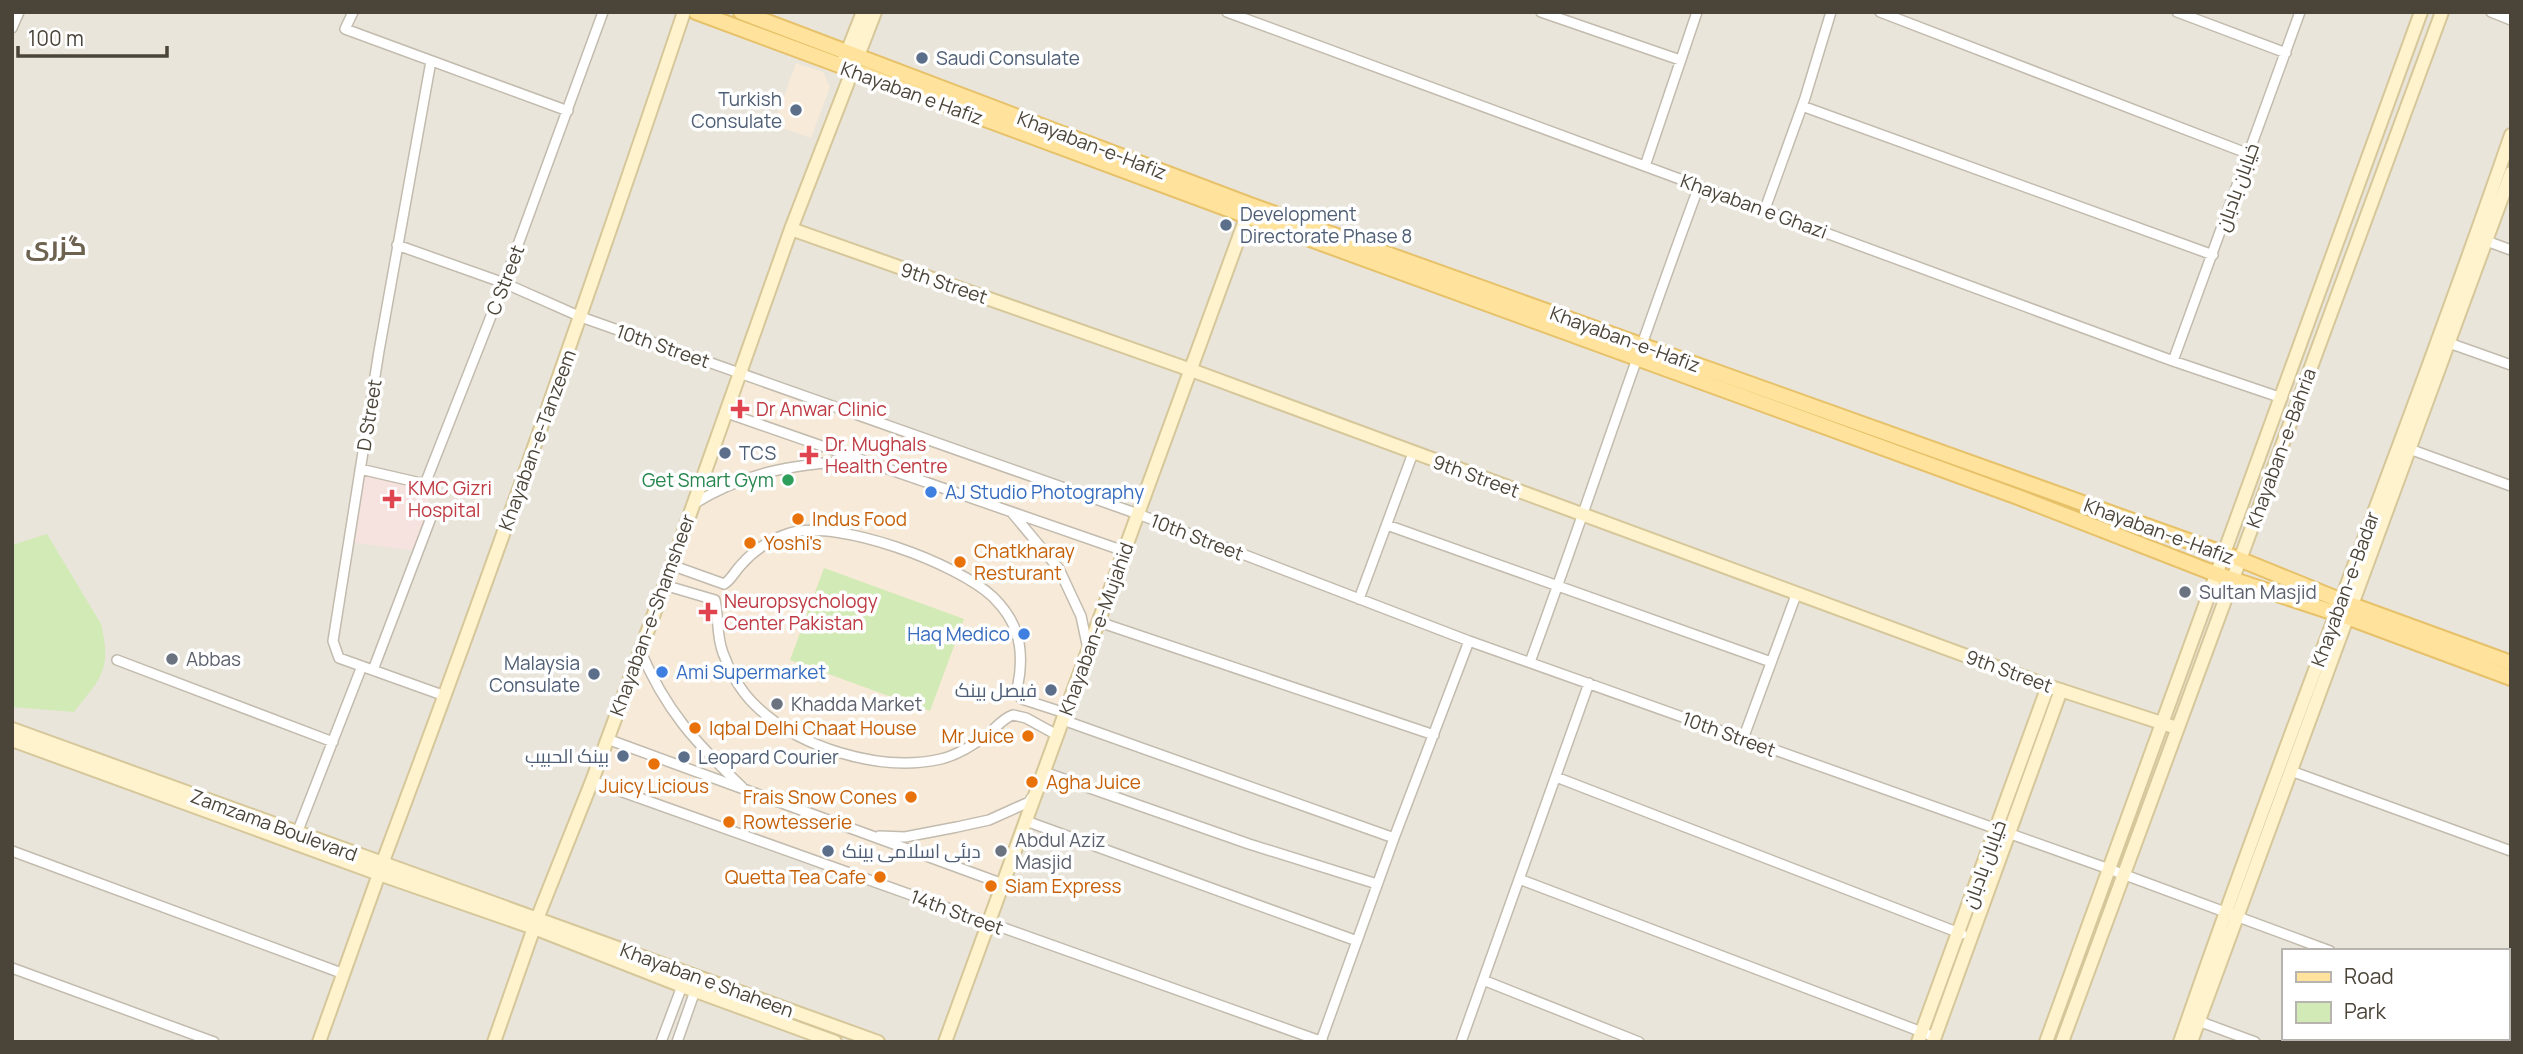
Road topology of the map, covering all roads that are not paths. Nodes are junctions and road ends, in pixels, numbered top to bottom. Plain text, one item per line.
1 (19, 12) edge
2 (353, 12) edge
3 (603, 12) edge
4 (684, 12) edge
5 (696, 12) edge
6 (741, 12) edge
7 (863, 12) edge
8 (874, 12) edge
9 (1227, 12) edge
10 (1541, 12) edge
11 (1698, 12) edge
12 (1832, 12) edge
13 (1880, 12) edge
14 (2177, 12) edge
15 (2300, 12) edge
16 (2421, 12) edge
17 (2442, 12) edge
18 (2491, 12) edge
19 (2511, 20) edge
20 (12, 28) edge
21 (2286, 53) junction
22 (1680, 60) junction
23 (431, 61) junction
24 (850, 62) junction
25 (1802, 106) junction
26 (568, 111) junction
27 (2379, 128) junction
28 (2397, 135) junction
29 (2511, 136) edge
30 (2249, 154) junction
31 (1645, 166) junction
32 (2511, 173) edge
33 (1699, 186) junction
34 (1765, 209) junction
35 (1249, 211) junction
36 (791, 229) junction
37 (2481, 239) junction
38 (397, 245) junction
39 (2511, 250) edge
40 (2213, 255) junction
41 (504, 283) junction
42 (581, 317) junction
43 (2449, 343) junction
44 (1638, 351) junction
45 (2173, 361) junction
46 (2511, 365) edge
47 (1191, 370) junction
48 (741, 374) junction
49 (2282, 398) junction
50 (726, 413) junction
51 (2404, 447) junction
52 (1413, 453) junction
53 (861, 460) junction
54 (360, 469) junction
55 (2511, 486) edge
56 (692, 505) junction
57 (1011, 512) junction
58 (1138, 514) junction
59 (432, 515) dead end
60 (1583, 516) junction
61 (1387, 525) junction
62 (1124, 551) junction
63 (2223, 554) junction
64 (2239, 559) junction
65 (671, 565) junction
66 (693, 573) junction
67 (2216, 574) junction
68 (2233, 580) junction
69 (664, 585) junction
70 (1558, 585) junction
71 (686, 592) junction
72 (1796, 595) junction
73 (1359, 599) junction
74 (2343, 609) junction
75 (1099, 622) junction
76 (1469, 641) junction
77 (640, 650) junction
78 (1088, 650) junction
79 (117, 660) dead end
80 (1530, 662) junction
81 (1771, 662) junction
82 (2511, 663) edge
83 (362, 666) junction
84 (373, 670) junction
85 (2511, 678) edge
86 (1589, 683) junction
87 (2055, 688) junction
88 (445, 696) junction
89 (1033, 703) junction
90 (1064, 716) junction
91 (1026, 718) junction
92 (2162, 724) junction
93 (2177, 728) junction
94 (12, 729) edge
95 (1057, 735) junction
96 (1434, 735) junction
97 (1743, 738) junction
98 (607, 739) junction
99 (12, 740) edge
100 (333, 742) junction
101 (2291, 771) junction
102 (1043, 775) junction
103 (1556, 777) junction
104 (592, 781) junction
105 (747, 791) junction
106 (1026, 821) junction
107 (297, 833) junction
108 (2003, 833) junction
109 (867, 835) junction
110 (1394, 838) junction
111 (12, 851) edge
112 (2511, 851) edge
113 (380, 869) junction
114 (2109, 869) junction
115 (2122, 875) junction
116 (1519, 879) junction
117 (1003, 884) junction
118 (1377, 884) junction
119 (2232, 915) junction
120 (535, 923) junction
121 (989, 923) junction
122 (1958, 933) junction
123 (1972, 936) junction
124 (1357, 941) junction
125 (2325, 949) edge
126 (12, 968) edge
127 (344, 974) junction
128 (1483, 981) junction
129 (681, 986) junction
130 (695, 991) junction
131 (2193, 1019) junction
132 (1919, 1037) edge
133 (811, 1038) edge
134 (1934, 1039) edge
135 (1322, 1041) edge
136 (214, 1042) edge
137 (319, 1042) edge
138 (494, 1042) edge
139 (662, 1042) edge
140 (677, 1042) edge
141 (835, 1042) edge
142 (878, 1042) edge
143 (945, 1042) edge
144 (1461, 1042) edge
145 (1639, 1042) edge
146 (2046, 1042) edge
147 (2062, 1042) edge
148 (2180, 1042) edge
149 (2191, 1042) edge
150 (2255, 1042) edge

1 - 20 street
2 - 23 street
3 - 26 street, C Street
4 - 42 main road, Khayaban-e-Tanzeem
5 - 24 main road, Khayaban e Hafiz
6 - 24 main road
7 - 24 main road
8 - 24 main road
9 - 31 street, Khayaban e Ghazi
10 - 22 street
11 - 22 street
12 - 25 street
13 - 30 street
14 - 21 street
15 - 21 street, خیابان بادبان
16 - 27 main road, Khayaban-e-Bahria
17 - 28 main road, Khayaban-e-Bahria
18 - 19 street
21 - 30 street, خیابان بادبان
22 - 31 street
23 - 26 street
23 - 38 street, D Street
24 - 35 main road, Khayaban e Hafiz
24 - 36 main road, Khayaban-e-Shamsheer
25 - 34 street
25 - 40 street
26 - 41 street, C Street
27 - 28 main road
27 - 49 main road, Khayaban-e-Bahria
28 - 64 main road, Khayaban-e-Bahria
29 - 37 main road, Khayaban-e-Badar
30 - 40 street, خیابان بادبان
31 - 33 street, Khayaban e Ghazi
32 - 37 main road, Khayaban-e-Badar
33 - 34 street, Khayaban e Ghazi
33 - 44 street
34 - 45 street, Khayaban e Ghazi
35 - 44 main road, Khayaban-e-Hafiz
35 - 47 main road, Khayaban-e-Mujahid
36 - 47 main road, 9th Street
36 - 48 main road, Khayaban-e-Shamsheer
37 - 39 street
37 - 43 main road, Khayaban-e-Badar
37 - 51 main road, Khayaban-e-Badar
38 - 41 street, 10th Street
38 - 54 street, D Street
40 - 45 street, خیابان بادبان
41 - 42 street, 10th Street
41 - 54 street, C Street
42 - 48 street, 10th Street
42 - 88 main road, Khayaban-e-Tanzeem
43 - 46 street
43 - 51 main road, Khayaban-e-Badar
44 - 60 street
44 - 63 main road, Khayaban-e-Hafiz
44 - 67 main road, Khayaban-e-Hafiz
45 - 49 street, Khayaban e Ghazi
47 - 52 main road, 9th Street
47 - 58 main road, Khayaban-e-Mujahid
48 - 50 main road, Khayaban-e-Shamsheer
48 - 58 street, 10th Street
49 - 63 main road, Khayaban-e-Bahria
50 - 53 street
50 - 56 main road, Khayaban-e-Shamsheer
51 - 55 street
51 - 74 main road, Khayaban-e-Badar
52 - 60 main road, 9th Street
52 - 61 street
53 - 56 street
53 - 57 street
54 - 83 street, D Street
56 - 65 main road, Khayaban-e-Shamsheer
57 - 62 street
57 - 78 street
58 - 62 main road, Khayaban-e-Mujahid
58 - 73 street, 10th Street
59 - 84 street
60 - 70 street
60 - 72 main road, 9th Street
61 - 70 street
61 - 73 street
62 - 75 main road, Khayaban-e-Mujahid
63 - 64 main road, Khayaban-e-Hafiz
63 - 67 main road, Khayaban-e-Bahria
64 - 68 main road, Khayaban-e-Bahria
64 - 74 main road, Khayaban-e-Hafiz
65 - 66 street
65 - 69 main road, Khayaban-e-Shamsheer
66 - 71 street
66 - 89 street
67 - 68 main road, Khayaban-e-Hafiz
67 - 92 main road, Khayaban-e-Bahria
68 - 74 main road, Khayaban-e-Hafiz
68 - 93 main road, Khayaban-e-Bahria
69 - 71 street
69 - 77 main road, Khayaban-e-Shamsheer
70 - 80 street
70 - 81 street
71 - 91 street
72 - 81 street
72 - 87 main road, 9th Street
73 - 76 street, 10th Street
74 - 82 main road, Khayaban-e-Hafiz
74 - 85 main road, Khayaban-e-Hafiz
74 - 101 main road, Khayaban-e-Badar
74 - 119 main road, Khayaban-e-Badar
75 - 78 main road, Khayaban-e-Mujahid
75 - 96 street
76 - 80 street, 10th Street
76 - 96 street
77 - 98 main road, Khayaban-e-Shamsheer
77 - 105 street
78 - 90 main road, Khayaban-e-Mujahid
79 - 100 street
80 - 86 street, 10th Street
81 - 97 street
83 - 84 street, D Street
83 - 100 street
84 - 88 street, D Street
86 - 97 street, 10th Street
86 - 103 street
87 - 92 main road, 9th Street
87 - 108 main road, خیابان بادبان
88 - 113 main road, Khayaban-e-Tanzeem
89 - 90 street
89 - 91 street
90 - 95 main road, Khayaban-e-Mujahid
90 - 110 street
91 - 95 street
92 - 93 main road, 9th Street
92 - 114 main road, Khayaban-e-Bahria
93 - 115 main road, Khayaban-e-Bahria
94 - 107 main road, Zamzama Boulevard
95 - 102 main road, Khayaban-e-Mujahid
96 - 110 street
97 - 108 street, 10th Street
98 - 104 main road, Khayaban-e-Shamsheer
98 - 105 street
99 - 113 main road, Zamzama Boulevard
100 - 107 street
101 - 112 street
101 - 119 main road, Khayaban-e-Badar
102 - 106 main road, Khayaban-e-Mujahid
102 - 109 street
102 - 118 street
103 - 116 street
103 - 122 street
104 - 120 main road, Khayaban-e-Shamsheer
104 - 121 street, 14th Street
105 - 109 street
106 - 117 main road, Khayaban-e-Mujahid
106 - 124 street
107 - 113 main road, Zamzama Boulevard
108 - 114 street, 10th Street
108 - 122 main road, خیابان بادبان
108 - 123 main road, خیابان بادبان
109 - 117 street
110 - 118 street
111 - 127 street
113 - 120 main road, Zamzama Boulevard
113 - 127 main road, Khayaban-e-Tanzeem
114 - 115 street, 10th Street
114 - 146 main road, Khayaban-e-Bahria
115 - 119 street, 10th Street
115 - 147 main road, Khayaban-e-Bahria
116 - 128 street
116 - 132 street
117 - 121 main road, Khayaban-e-Mujahid
118 - 124 street
119 - 125 street, 10th Street
119 - 131 main road, Khayaban-e-Badar
120 - 129 main road, Khayaban e Shaheen
120 - 138 main road, Khayaban-e-Shamsheer
120 - 142 main road, Khayaban e Shaheen
121 - 135 street, 14th Street
121 - 143 main road, Khayaban-e-Mujahid
122 - 123 street
122 - 132 main road, خیابان بادبان
123 - 134 main road, خیابان بادبان
124 - 135 street
126 - 136 street
127 - 137 main road, Khayaban-e-Tanzeem
128 - 144 street
128 - 145 street
129 - 130 main road, Khayaban e Shaheen
129 - 139 street
130 - 133 main road, Khayaban e Shaheen
130 - 140 street
131 - 148 main road, Khayaban-e-Badar
131 - 149 main road, Khayaban-e-Badar
131 - 150 street
132 - 134 street
133 - 141 main road, Khayaban e Shaheen

